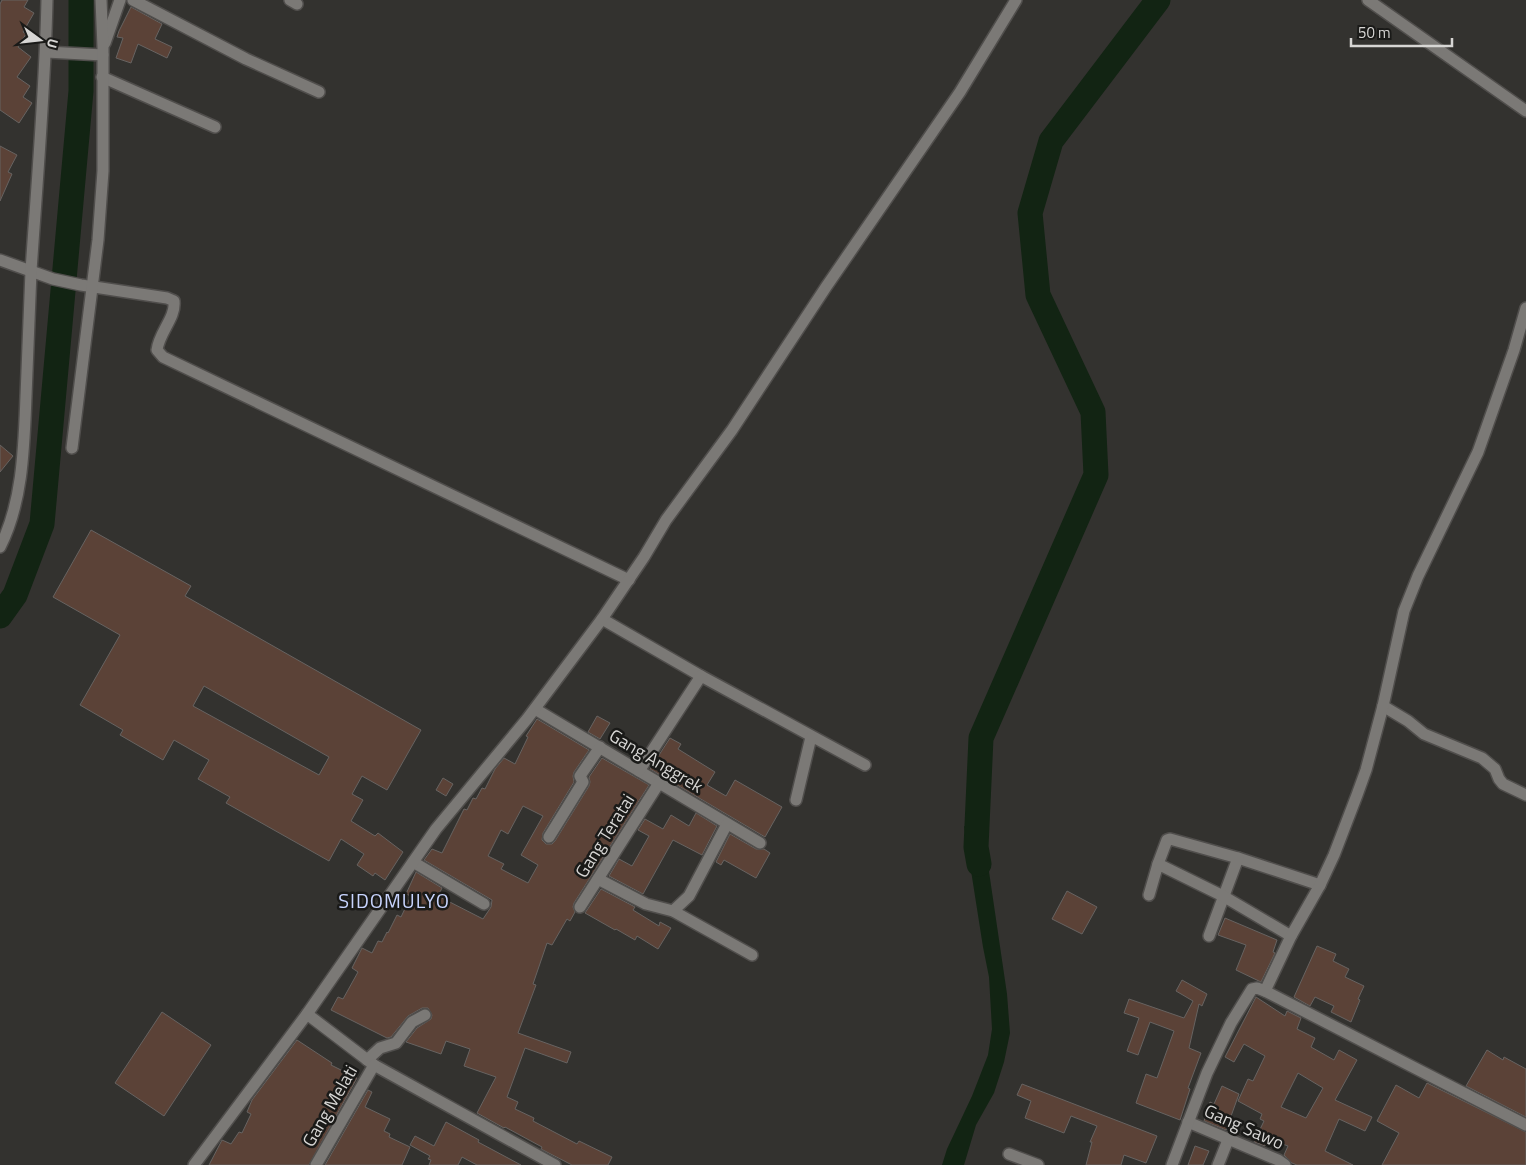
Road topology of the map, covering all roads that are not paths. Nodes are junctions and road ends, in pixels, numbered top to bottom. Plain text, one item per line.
1 (47, 0) edge
2 (100, 0) edge
3 (120, 0) edge
4 (133, 0) edge
5 (1016, 0) edge
6 (1368, 0) edge
7 (103, 51) junction
8 (46, 52) junction
9 (102, 77) junction
10 (319, 92) dead end
11 (1526, 111) edge
12 (215, 127) dead end
13 (0, 260) edge
14 (32, 272) junction
15 (86, 286) junction
16 (1526, 311) edge
17 (72, 448) dead end
18 (0, 548) edge
19 (629, 580) junction
20 (602, 619) junction
21 (701, 676) junction
22 (1383, 706) junction
23 (534, 709) junction
24 (811, 737) junction
25 (600, 747) junction
26 (864, 765) dead end
27 (639, 771) junction
28 (659, 783) junction
29 (1526, 795) edge
30 (796, 800) dead end
31 (727, 824) junction
32 (549, 837) dead end
33 (760, 843) dead end
34 (1238, 858) junction
35 (413, 862) junction
36 (1158, 864) junction
37 (598, 879) junction
38 (1320, 885) junction
39 (1149, 895) dead end
40 (1223, 896) junction
41 (484, 904) dead end
42 (580, 907) dead end
43 (673, 912) junction
44 (1208, 936) dead end
45 (1291, 936) junction
46 (752, 955) dead end
47 (1265, 991) junction
48 (307, 1014) junction
49 (425, 1015) dead end
50 (370, 1062) junction
51 (1188, 1122) junction
52 (1526, 1125) edge
53 (1228, 1140) junction
54 (1009, 1154) dead end
55 (194, 1165) edge
56 (316, 1165) edge
57 (555, 1165) edge
58 (1038, 1165) edge
59 (1172, 1165) edge
60 (1218, 1165) edge
61 (1285, 1165) edge

1 - 8 street
2 - 7 street
3 - 7 street
4 - 10 street
5 - 19 street
6 - 11 street
7 - 8 street
7 - 9 street
8 - 14 street
9 - 12 street
9 - 15 street
13 - 14 street
14 - 15 street
14 - 18 street
15 - 17 street
15 - 19 street
16 - 22 street
19 - 20 street
20 - 21 street
20 - 23 street
21 - 24 street
21 - 27 street
22 - 29 street
22 - 38 street
23 - 25 street, Gang Anggrek
23 - 35 street
24 - 26 street
24 - 30 street
25 - 27 street, Gang Anggrek
25 - 32 street
27 - 28 street, Gang Anggrek
28 - 31 street, Gang Anggrek
28 - 37 street, Gang Teratai
31 - 33 street, Gang Anggrek
31 - 43 street
34 - 36 street
34 - 38 street
34 - 40 street
35 - 41 street
35 - 48 street
36 - 39 street
36 - 40 street
37 - 42 street, Gang Teratai
37 - 43 street
38 - 45 street
40 - 44 street
40 - 45 street
43 - 46 street
45 - 47 street
47 - 51 street
47 - 52 street
48 - 50 street
48 - 55 street
49 - 50 street
50 - 56 street, Gang Melati
50 - 57 street
51 - 53 street, Gang Sawo
51 - 59 street
53 - 60 street
53 - 61 street, Gang Sawo
54 - 58 street

